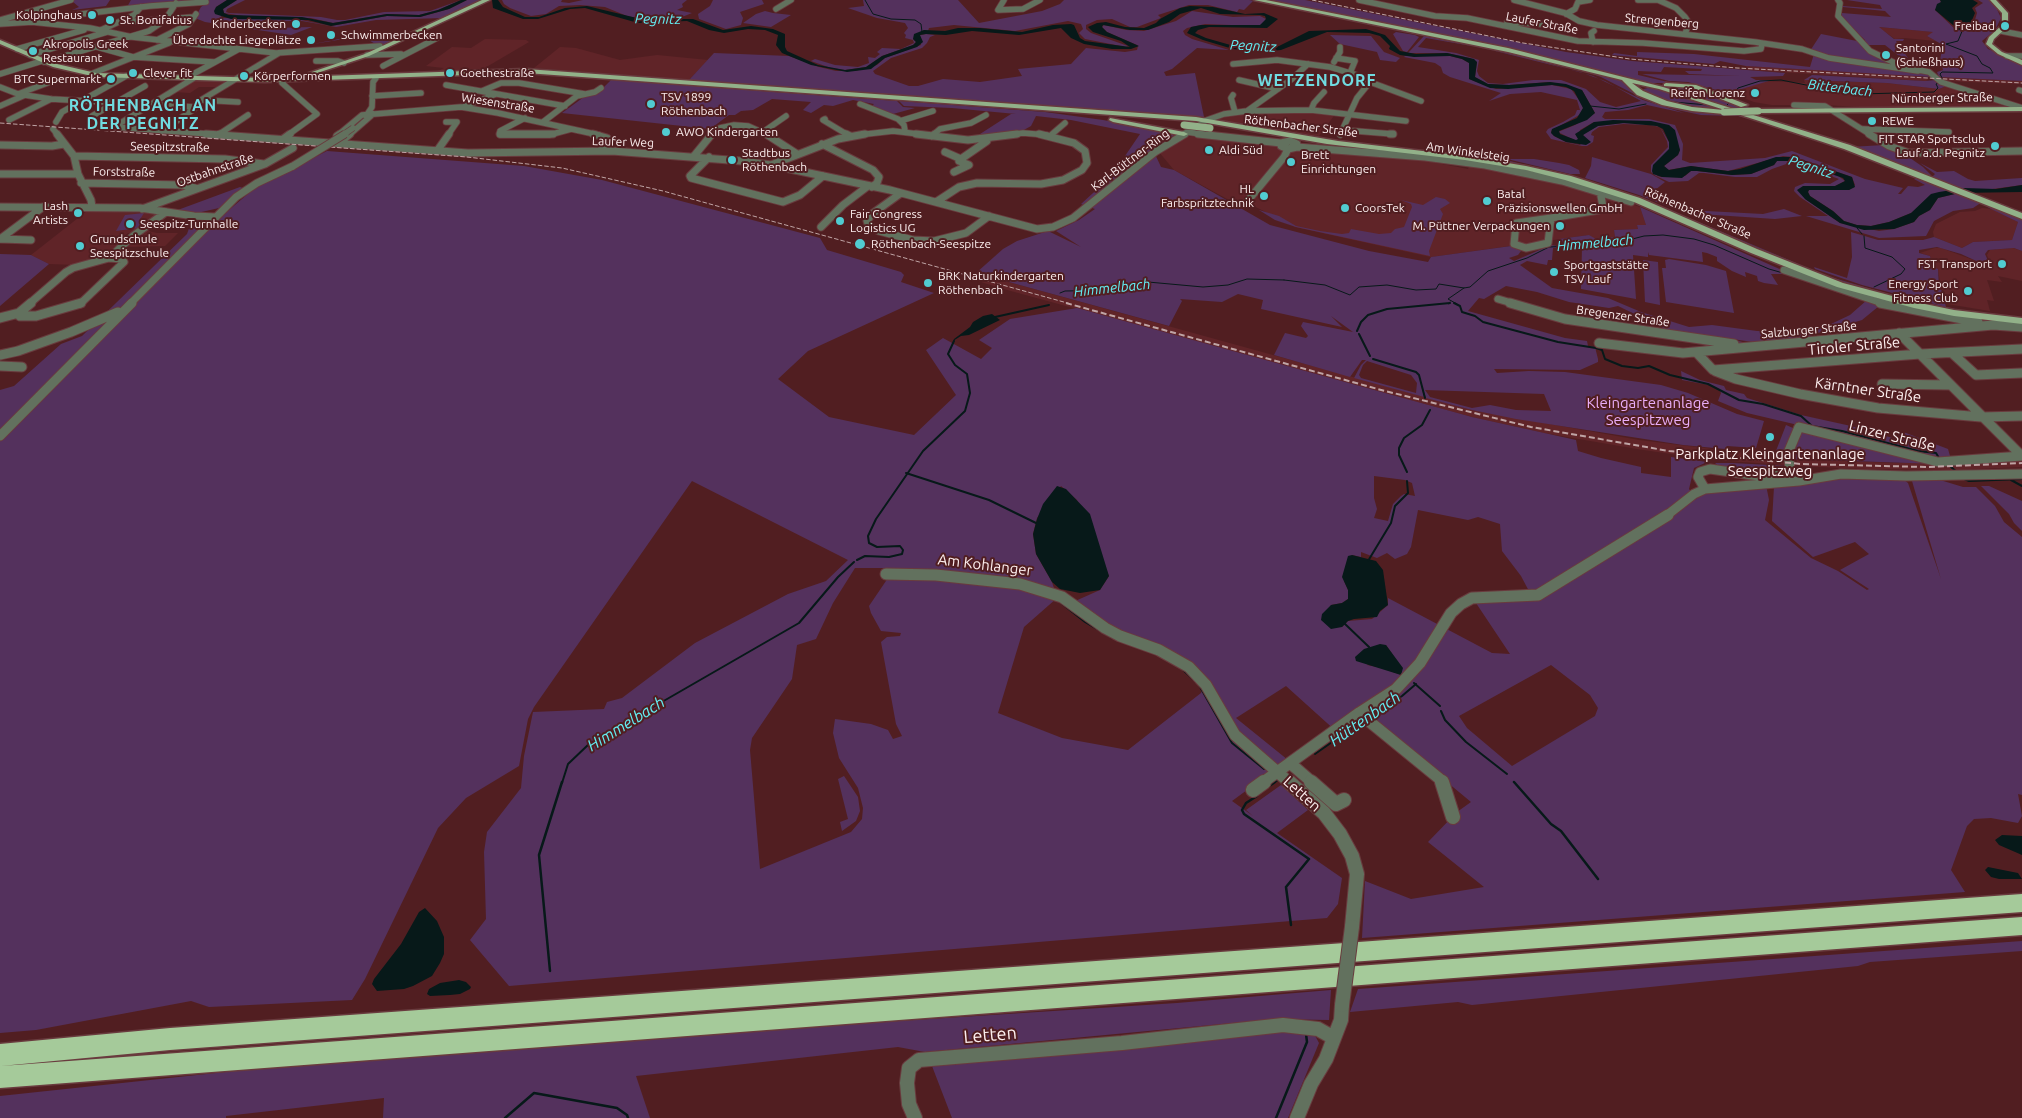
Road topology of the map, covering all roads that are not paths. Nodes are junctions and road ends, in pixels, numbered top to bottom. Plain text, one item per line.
1 (71, 0) edge
2 (129, 0) edge
3 (487, 0) edge
4 (791, 0) edge
5 (1004, 0) edge
6 (1040, 0) edge
7 (1257, 0) edge
8 (1359, 0) edge
9 (1516, 0) edge
10 (1590, 0) edge
11 (1638, 0) edge
12 (1659, 0) edge
13 (1838, 0) edge
14 (1993, 0) edge
15 (176, 3) junction
16 (141, 7) junction
17 (124, 9) junction
18 (776, 10) dead end
19 (32, 11) junction
20 (1566, 14) junction
21 (194, 17) junction
22 (0, 20) edge
23 (165, 20) junction
24 (34, 21) junction
25 (122, 22) junction
26 (1486, 22) junction
27 (0, 24) edge
28 (1555, 25) dead end
29 (90, 28) junction
30 (101, 30) junction
31 (0, 31) edge
32 (1594, 31) dead end
33 (2002, 31) junction
34 (108, 32) junction
35 (1677, 34) junction
36 (1686, 34) junction
37 (2022, 35) edge
38 (132, 37) junction
39 (439, 37) dead end
40 (158, 40) junction
41 (0, 42) edge
42 (171, 42) junction
43 (1594, 42) junction
44 (1762, 44) junction
45 (380, 46) dead end
46 (96, 47) junction
47 (1340, 47) dead end
48 (1691, 48) junction
49 (17, 49) junction
50 (240, 49) junction
51 (279, 53) junction
52 (403, 54) junction
53 (30, 55) junction
54 (367, 55) junction
55 (2007, 56) junction
56 (2022, 56) edge
57 (133, 57) junction
58 (1336, 58) junction
59 (316, 61) dead end
60 (43, 62) junction
61 (214, 62) junction
62 (344, 63) junction
63 (2022, 63) edge
64 (1233, 64) dead end
65 (1308, 64) junction
66 (383, 66) dead end
67 (1330, 67) junction
68 (1918, 71) junction
69 (1350, 73) junction
70 (0, 74) edge
71 (93, 74) junction
72 (1611, 75) junction
73 (123, 76) junction
74 (185, 78) junction
75 (194, 78) junction
76 (374, 78) junction
77 (302, 79) junction
78 (232, 80) junction
79 (284, 80) junction
80 (1239, 80) dead end
81 (1635, 81) junction
82 (50, 82) dead end
83 (1370, 82) junction
84 (446, 85) dead end
85 (1683, 85) junction
86 (145, 86) dead end
87 (601, 88) dead end
88 (1661, 88) junction
89 (1, 89) edge
90 (1278, 89) junction
91 (480, 91) junction
92 (1324, 92) dead end
93 (421, 93) dead end
94 (1640, 93) junction
95 (18, 94) junction
96 (497, 94) junction
97 (585, 94) junction
98 (25, 95) junction
99 (1233, 95) dead end
100 (372, 96) junction
101 (1688, 96) junction
102 (51, 99) junction
103 (201, 100) junction
104 (81, 101) junction
105 (1421, 101) dead end
106 (238, 102) dead end
107 (1736, 102) junction
108 (115, 103) junction
109 (860, 104) dead end
110 (1794, 105) dead end
111 (0, 106) edge
112 (150, 106) junction
113 (565, 106) junction
114 (2008, 106) junction
115 (194, 107) junction
116 (461, 107) junction
117 (2022, 108) edge
118 (1054, 110) junction
119 (1311, 110) junction
120 (1832, 110) junction
121 (932, 111) dead end
122 (1247, 111) junction
123 (1782, 111) junction
124 (1235, 112) junction
125 (372, 113) junction
126 (1350, 114) junction
127 (1759, 114) junction
128 (248, 115) dead end
129 (986, 115) dead end
130 (92, 116) dead end
131 (786, 116) dead end
132 (525, 118) junction
133 (825, 119) dead end
134 (9, 120) dead end
135 (900, 121) junction
136 (1406, 121) dead end
137 (56, 122) dead end
138 (446, 122) dead end
139 (543, 122) junction
140 (1064, 123) dead end
141 (1209, 124) junction
142 (53, 128) dead end
143 (1860, 128) junction
144 (571, 129) junction
145 (1185, 130) junction
146 (162, 131) junction
147 (905, 131) junction
148 (763, 132) junction
149 (1949, 132) dead end
150 (1393, 134) dead end
151 (218, 135) junction
152 (1051, 135) junction
153 (850, 136) junction
154 (932, 136) junction
155 (1339, 136) junction
156 (987, 138) junction
157 (283, 139) junction
158 (327, 143) junction
159 (1281, 143) junction
160 (64, 144) junction
161 (337, 144) junction
162 (822, 144) junction
163 (0, 145) edge
164 (1296, 145) junction
165 (293, 148) dead end
166 (1288, 149) junction
167 (437, 151) junction
168 (602, 151) junction
169 (2022, 151) edge
170 (945, 152) dead end
171 (797, 154) junction
172 (74, 156) junction
173 (694, 156) junction
174 (709, 157) junction
175 (961, 159) junction
176 (265, 164) junction
177 (771, 165) junction
178 (954, 172) dead end
179 (0, 174) edge
180 (78, 174) junction
181 (823, 176) junction
182 (82, 183) junction
183 (870, 186) junction
184 (196, 188) junction
185 (1600, 191) junction
186 (901, 193) junction
187 (936, 202) junction
188 (1631, 202) dead end
189 (1246, 203) dead end
190 (92, 204) junction
191 (227, 206) junction
192 (0, 207) edge
193 (43, 207) junction
194 (142, 209) junction
195 (166, 212) junction
196 (194, 216) junction
197 (989, 216) junction
198 (2022, 216) edge
199 (1551, 218) junction
200 (214, 219) junction
201 (821, 227) dead end
202 (1046, 229) joint
203 (0, 239) edge
204 (32, 240) dead end
205 (110, 258) junction
206 (1784, 270) dead end
207 (140, 294) junction
208 (1498, 299) dead end
209 (19, 313) junction
210 (0, 318) edge
211 (2022, 321) edge
212 (1993, 325) junction
213 (86, 326) junction
214 (2022, 327) edge
215 (105, 330) junction
216 (70, 332) junction
217 (1899, 333) junction
218 (1598, 343) dead end
219 (1747, 346) junction
220 (2022, 349) edge
221 (12, 352) junction
222 (1696, 352) junction
223 (0, 353) edge
224 (1952, 353) junction
225 (1920, 354) junction
226 (0, 365) edge
227 (22, 367) dead end
228 (1713, 370) junction
229 (2022, 373) edge
230 (1882, 384) dead end
231 (1949, 385) junction
232 (2022, 416) edge
233 (1981, 417) junction
234 (0, 436) edge
235 (2022, 474) edge
236 (1705, 489) junction
237 (886, 574) dead end
238 (1359, 714) junction
239 (1290, 763) junction
240 (1278, 773) junction
241 (1253, 790) dead end
242 (1344, 800) dead end
243 (1453, 817) dead end
244 (2022, 903) edge
245 (2022, 926) edge
246 (1334, 1038) junction
247 (0, 1055) edge
248 (0, 1077) edge
249 (915, 1118) edge
250 (1297, 1118) edge

1 - 19 street
2 - 17 street
3 - 54 main road
4 - 18 street
5 - 6 street
7 - 72 main road
8 - 26 street, Laufer Straße
9 - 20 street, Strengenberg
10 - 20 street
11 - 12 street
12 - 36 street
13 - 68 street
14 - 33 main road
15 - 16 street
15 - 21 street
15 - 23 street
16 - 17 street
16 - 25 street
17 - 24 street
19 - 22 street
19 - 24 street
20 - 35 street, Strengenberg
21 - 23 street
21 - 40 street
23 - 25 street
23 - 38 street
24 - 27 street
24 - 29 street
24 - 31 street
25 - 30 street
26 - 28 street, Laufer Straße
26 - 43 street, Laufer Straße
29 - 30 street
29 - 49 street
30 - 34 street
32 - 43 street, Laufer Straße
33 - 37 street
33 - 55 main road
34 - 38 street
34 - 53 street
35 - 36 street, Strengenberg
35 - 48 street
36 - 44 street, Strengenberg
38 - 40 street
38 - 46 street
39 - 52 street
40 - 42 street
41 - 49 main road
42 - 50 street
42 - 57 street
43 - 48 street, Laufer Straße
44 - 48 street, Laufer Straße
44 - 68 street, Strengenberg
45 - 51 street
46 - 57 street
46 - 60 street
47 - 58 street
49 - 53 main road
50 - 51 street
50 - 61 street
51 - 78 street
52 - 54 street
52 - 66 street
53 - 60 main road
54 - 62 main road
55 - 56 street
55 - 63 main road
57 - 61 street
57 - 71 street
58 - 67 street
58 - 69 street
59 - 62 street
60 - 70 street
60 - 71 main road
61 - 74 street
62 - 77 main road
64 - 65 street
65 - 67 street
65 - 90 street
67 - 69 street
68 - 114 street
69 - 83 street
71 - 73 main road
72 - 81 main road
72 - 94 main road
73 - 74 main road
73 - 104 street
74 - 75 main road
75 - 78 main road
75 - 112 street
76 - 77 main road
76 - 100 street
76 - 118 main road
77 - 79 main road
78 - 79 main road
78 - 103 street
79 - 157 street
80 - 90 street
81 - 85 main road
81 - 88 main road
82 - 95 street
83 - 105 street
83 - 126 street
84 - 91 street
85 - 101 main road
85 - 107 main road
86 - 108 street
87 - 97 street
88 - 94 main road
88 - 101 main road
89 - 95 street
90 - 122 street
91 - 96 street
91 - 97 street
92 - 119 street
93 - 100 street
94 - 127 main road, bridge
95 - 98 street
96 - 113 street
96 - 116 street
97 - 113 street
98 - 102 street
98 - 111 street
99 - 124 street
100 - 125 street
101 - 127 main road
102 - 104 street
102 - 134 street
103 - 106 street
103 - 115 street
104 - 108 street
104 - 137 street
107 - 123 main road
107 - 127 main road
108 - 112 street
108 - 130 street
109 - 135 street
110 - 120 street, Nürnberger Straße
112 - 115 street
112 - 146 street, Laufer Weg
113 - 139 street
114 - 117 main road, Nürnberger Straße
114 - 120 main road, Nürnberger Straße
115 - 146 street
116 - 125 street, Wiesenstraße
116 - 132 street, Wiesenstraße
118 - 141 main road
118 - 145 main road
119 - 122 street
119 - 126 street
120 - 123 main road, Nürnberger Straße
120 - 143 street
121 - 135 street
122 - 124 street
123 - 127 main road
124 - 141 street
125 - 158 street
125 - 161 street
125 - 191 street, bridge
126 - 136 street
126 - 155 street
127 - 198 main road
128 - 151 street
129 - 154 street
131 - 148 street
132 - 139 street, Wiesenstraße
132 - 144 street
133 - 153 street
135 - 147 street
138 - 167 street
139 - 144 street, Wiesenstraße
140 - 152 street
141 - 145 main road, bridge
141 - 155 main road, Röthenbacher Straße
142 - 160 street
143 - 149 street
143 - 169 street
144 - 168 street, Wiesenstraße
145 - 159 street, Am Winkelsteig
145 - 202 street, Karl-Büttner-Ring
146 - 151 street, Laufer Weg
147 - 153 street
147 - 154 street
148 - 171 street
148 - 173 street
150 - 155 street
151 - 157 street, Laufer Weg
152 - 156 street
152 - 187 street
153 - 162 street
154 - 156 street
155 - 164 main road
155 - 211 main road, Röthenbacher Straße
156 - 175 street
157 - 158 street, Laufer Weg
158 - 161 street, Laufer Weg
159 - 164 street, Am Winkelsteig
159 - 166 street
160 - 163 street
160 - 172 street
161 - 167 street, Laufer Weg
162 - 171 street
162 - 183 street
164 - 166 street, Am Winkelsteig
164 - 185 street, Am Winkelsteig
165 - 176 street, Ostbahnstraße
166 - 189 street
167 - 168 street, Laufer Weg
168 - 173 street, Laufer Weg
170 - 175 street
171 - 177 street
172 - 176 street, Seespitzstraße
172 - 180 street
173 - 174 street, Laufer Weg
174 - 177 street, Laufer Weg
174 - 181 street
175 - 178 street
176 - 184 street, Ostbahnstraße
177 - 181 street, Laufer Weg
179 - 180 street
180 - 182 street
181 - 183 street, Laufer Weg
182 - 184 street, Forststraße
182 - 190 street
183 - 186 street, Laufer Weg
183 - 201 street
184 - 194 street, Ostbahnstraße
185 - 188 street, Am Winkelsteig
185 - 199 street
186 - 187 street, Laufer Weg
186 - 197 street
187 - 197 street, Laufer Weg
190 - 193 street
190 - 194 street
191 - 196 street
191 - 200 street
192 - 193 street
193 - 203 street
194 - 195 street
195 - 196 street
195 - 205 street
196 - 200 street
197 - 202 street, Laufer Weg
199 - 199 street
200 - 207 street
203 - 204 street
205 - 209 street
205 - 209 street
206 - 212 street
207 - 213 street
207 - 215 street
208 - 219 street, Bregenzer Straße
209 - 210 street
212 - 214 street, Salzburger Straße
212 - 217 street, Salzburger Straße
213 - 215 street
213 - 216 street
215 - 216 street
215 - 234 street
216 - 221 street
217 - 219 street, Salzburger Straße
217 - 225 street, Linzer Straße
218 - 222 street, Salzburger Straße
219 - 222 street, Salzburger Straße
220 - 224 street, Tiroler Straße
221 - 223 street
221 - 226 street
222 - 228 street
224 - 225 street, Tiroler Straße
224 - 229 street
225 - 228 street, Tiroler Straße
225 - 231 street, Linzer Straße
226 - 227 street
228 - 233 street, Kärntner Straße
230 - 231 street
231 - 233 street, Linzer Straße
232 - 233 street, Kärntner Straße
233 - 236 street, Linzer Straße
235 - 236 street
236 - 238 street, Letten
237 - 240 street, Am Kohlanger
238 - 239 street, Letten
238 - 243 street
239 - 240 street, Letten
239 - 242 street
240 - 241 street
240 - 246 street, Letten, bridge
244 - 247 highway
245 - 248 highway
246 - 249 street, Letten
246 - 250 street, Letten

